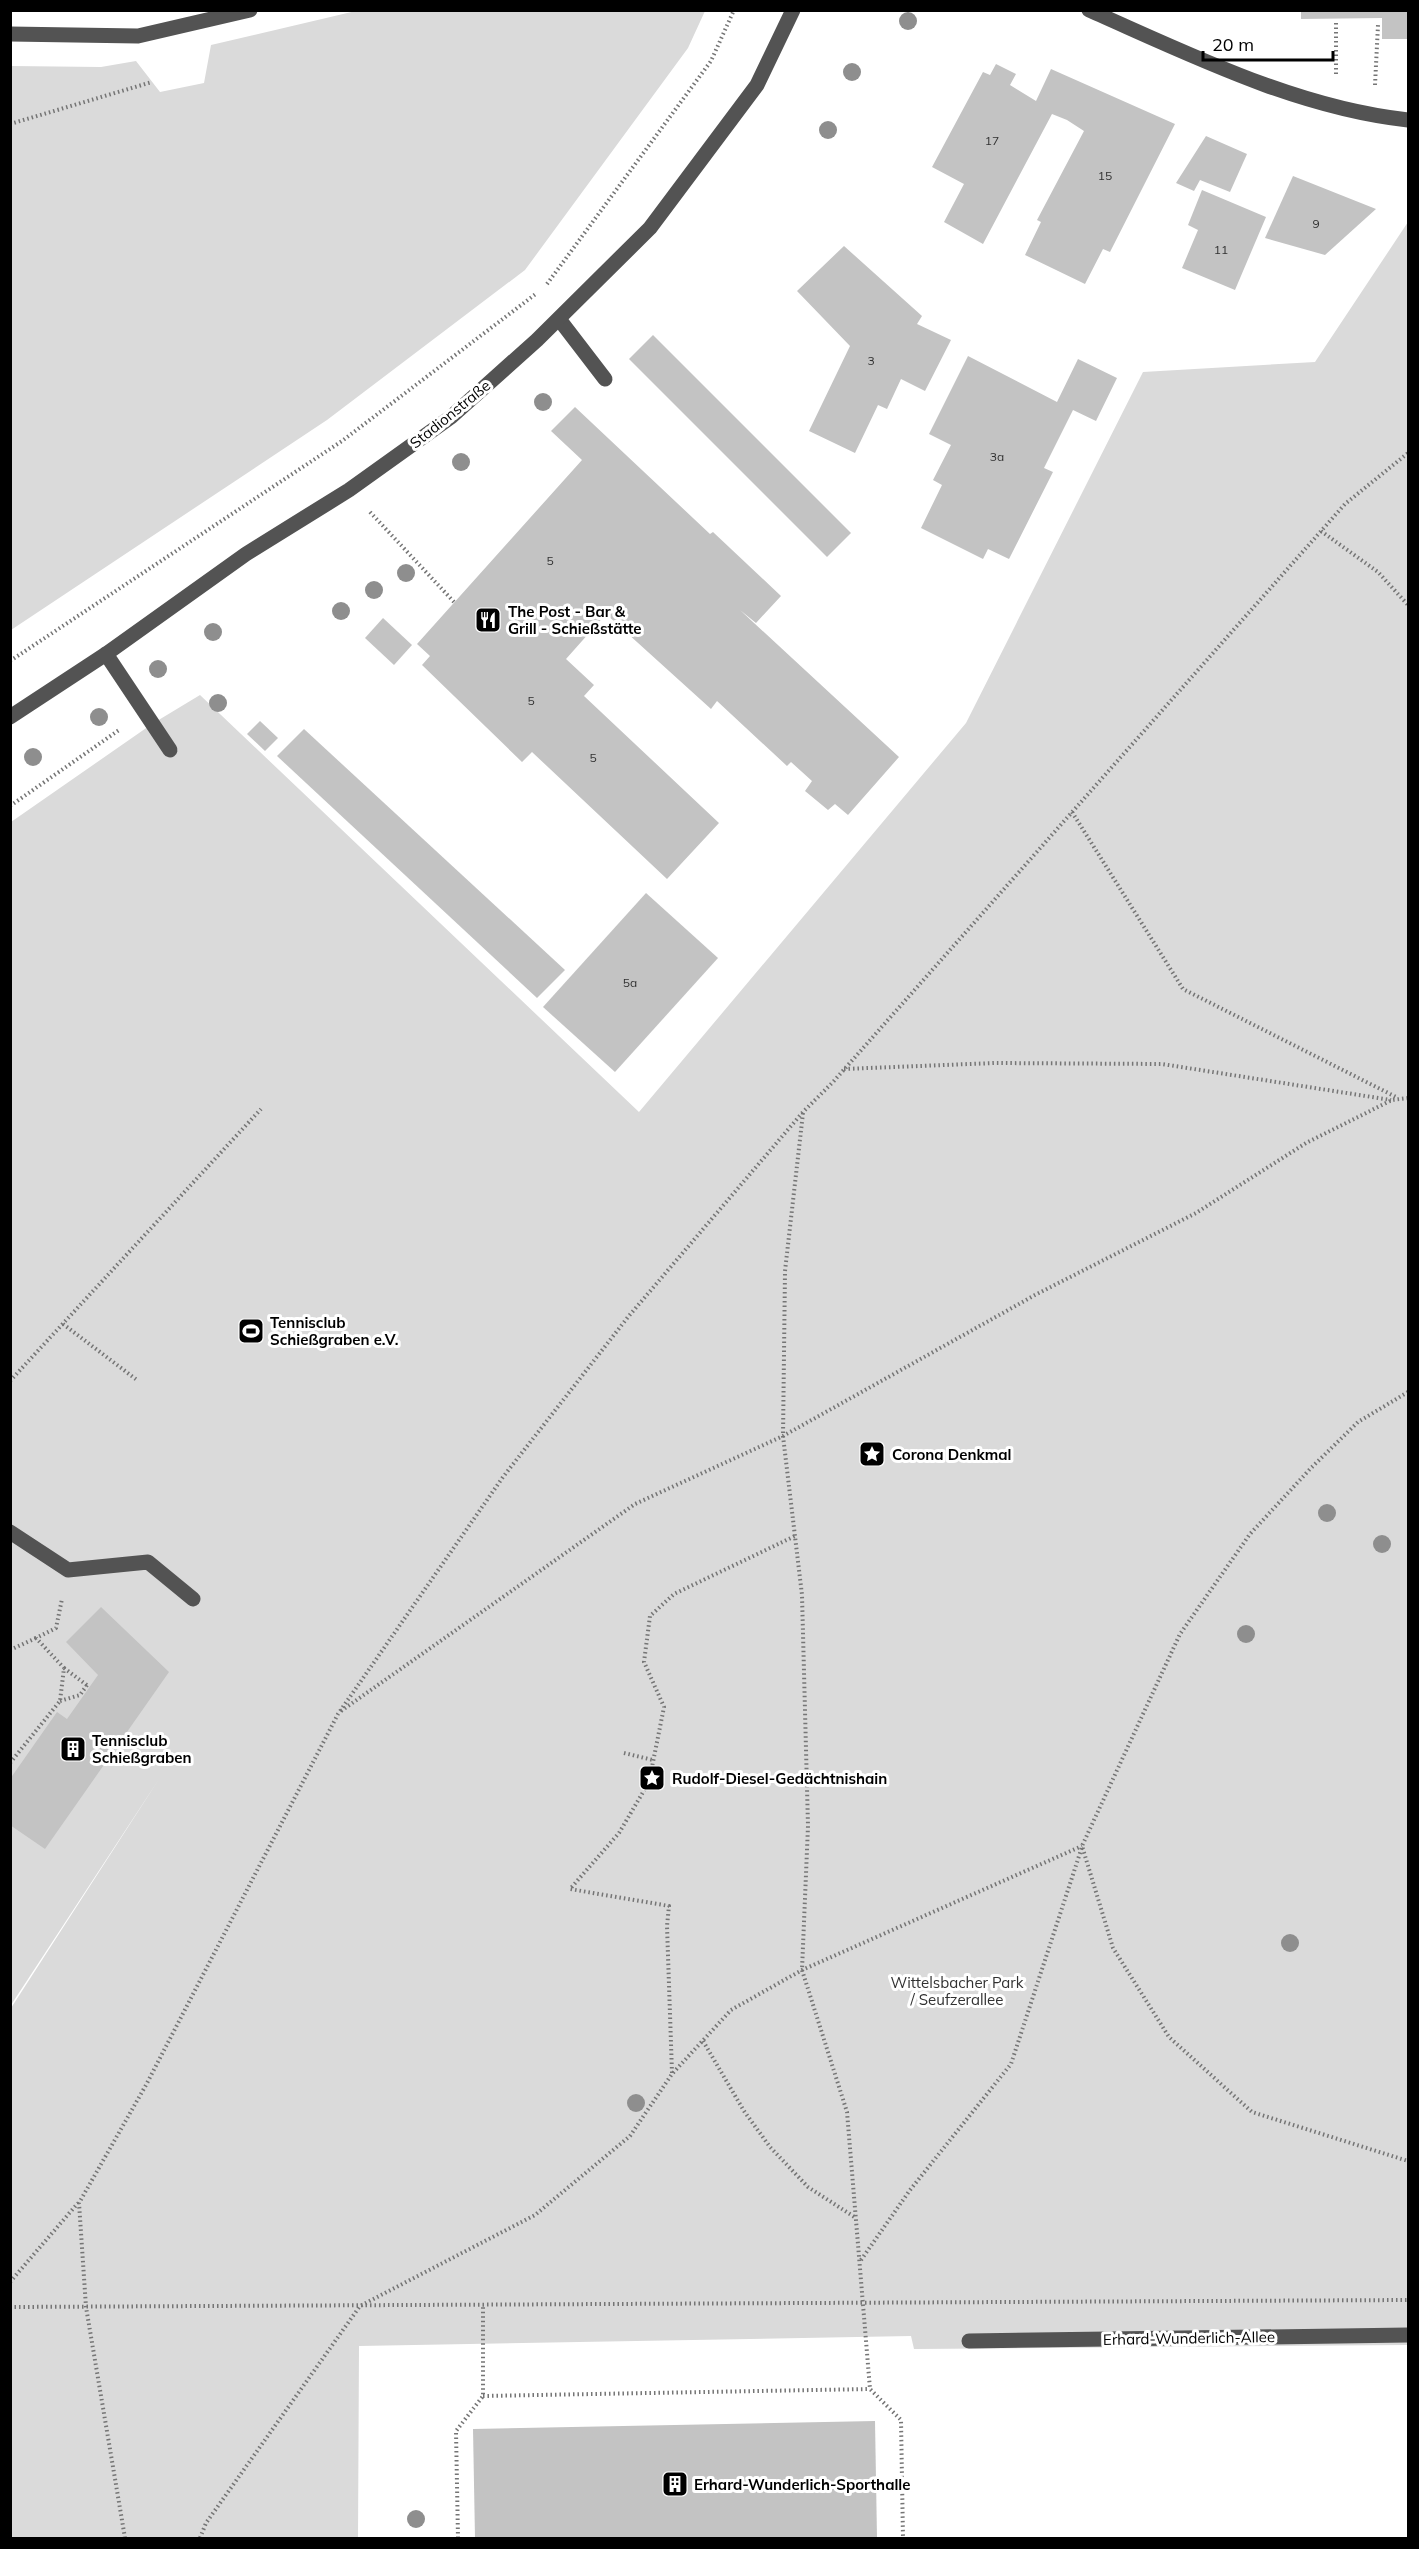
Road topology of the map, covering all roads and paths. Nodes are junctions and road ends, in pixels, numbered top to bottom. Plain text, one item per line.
1 (249, 10) edge
2 (734, 10) edge
3 (793, 10) edge
4 (1089, 10) edge
5 (1336, 23) dead end
6 (1378, 25) dead end
7 (10, 34) edge
8 (152, 82) dead end
9 (1336, 105) junction
10 (1374, 116) junction
11 (1408, 120) edge
12 (10, 124) edge
13 (559, 319) junction
14 (605, 379) dead end
15 (1408, 453) edge
16 (350, 490) junction
17 (1321, 531) junction
18 (455, 603) dead end
19 (1408, 605) edge
20 (106, 654) junction
21 (10, 662) edge
22 (146, 714) junction
23 (10, 717) edge
24 (170, 750) dead end
25 (10, 806) edge
26 (1072, 812) junction
27 (844, 1069) junction
28 (1399, 1098) junction
29 (1408, 1098) edge
30 (1392, 1100) junction
31 (261, 1109) dead end
32 (803, 1112) junction
33 (63, 1324) junction
34 (137, 1380) dead end
35 (10, 1381) edge
36 (1408, 1392) edge
37 (783, 1436) junction
38 (10, 1533) edge
39 (795, 1536) junction
40 (68, 1570) junction
41 (193, 1599) dead end
42 (36, 1638) junction
43 (10, 1650) edge
44 (64, 1668) junction
45 (60, 1701) junction
46 (338, 1714) junction
47 (624, 1753) dead end
48 (653, 1761) junction
49 (10, 1763) edge
50 (1082, 1846) junction
51 (802, 1970) junction
52 (702, 2041) junction
53 (672, 2074) junction
54 (1408, 2161) edge
55 (79, 2203) junction
56 (856, 2218) junction
57 (860, 2262) junction
58 (10, 2282) edge
59 (1408, 2300) edge
60 (862, 2303) junction
61 (360, 2306) junction
62 (483, 2306) junction
63 (10, 2307) edge
64 (86, 2307) junction
65 (1408, 2335) edge
66 (969, 2341) dead end
67 (870, 2389) junction
68 (483, 2396) junction
69 (125, 2538) edge
70 (200, 2538) edge
71 (458, 2538) edge
72 (903, 2538) edge

1 - 7 street
2 - 21 path
3 - 13 street, Stadionstraße
4 - 9 street
5 - 9 path
6 - 10 path
8 - 12 path
9 - 10 street
10 - 11 street
13 - 14 street
13 - 16 street, Stadionstraße
15 - 17 path
16 - 18 path
16 - 20 street, Stadionstraße
17 - 19 path
17 - 26 path
20 - 22 street
20 - 23 street, Stadionstraße
22 - 24 street
22 - 25 path
26 - 27 path
26 - 28 path
27 - 30 path
27 - 32 path
28 - 29 path
28 - 30 path
30 - 37 path
31 - 33 path
32 - 37 path
32 - 46 path
33 - 34 path
33 - 35 path
36 - 50 path
37 - 39 path
37 - 46 path
38 - 40 street
39 - 48 path
39 - 51 path
40 - 41 street
40 - 42 path
42 - 43 path
42 - 44 path
44 - 45 path
44 - 45 path
45 - 49 path
46 - 55 path
47 - 48 path
48 - 53 path
50 - 51 path
50 - 54 path
50 - 57 path
51 - 52 path
51 - 56 path
52 - 53 path
52 - 56 path
53 - 61 path
55 - 58 path
55 - 64 path
56 - 57 path
57 - 60 path
59 - 60 path
60 - 62 path
60 - 67 path
61 - 62 path
61 - 64 path
61 - 70 path
62 - 68 path
63 - 64 path
64 - 69 path
65 - 66 street, Erhard-Wunderlich-Allee
67 - 68 path
67 - 72 path
68 - 71 path

